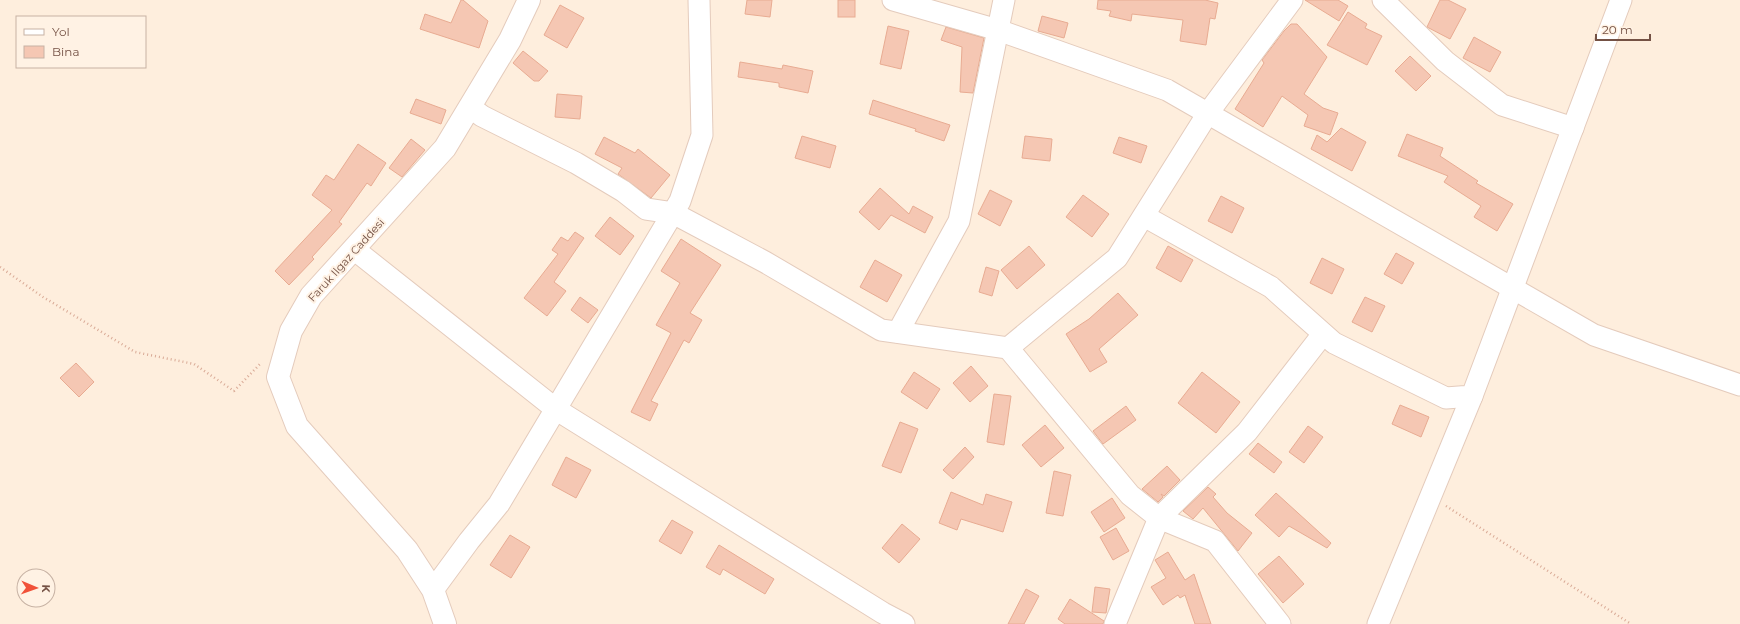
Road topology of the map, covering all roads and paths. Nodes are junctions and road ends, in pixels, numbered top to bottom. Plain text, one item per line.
1 (529, 0) edge
2 (699, 0) edge
3 (893, 0) edge
4 (1004, 0) edge
5 (1292, 0) edge
6 (1383, 0) edge
7 (1621, 0) edge
8 (998, 30) junction
9 (470, 107) junction
10 (1208, 114) junction
11 (1573, 128) junction
12 (673, 213) junction
13 (1144, 216) junction
14 (354, 250) junction
15 (0, 267) edge
16 (1513, 289) junction
17 (898, 332) junction
18 (1324, 334) junction
19 (1008, 348) junction
20 (265, 358) dead end
21 (1740, 385) edge
22 (1472, 396) junction
23 (557, 410) junction
24 (1433, 491) junction
25 (1159, 518) junction
26 (433, 590) junction
27 (445, 624) edge
28 (904, 624) edge
29 (1115, 624) edge
30 (1280, 624) edge
31 (1378, 624) edge
32 (1632, 624) edge

1 - 9 street, Faruk Ilgaz Caddesi
2 - 12 street
3 - 8 street
4 - 8 street
5 - 10 street
6 - 11 street
7 - 11 street
8 - 10 street
8 - 17 street
9 - 12 street
9 - 14 street, Faruk Ilgaz Caddesi
10 - 13 street
10 - 16 street
11 - 16 street
12 - 17 street
12 - 23 street
13 - 18 street
13 - 19 street
14 - 23 street
14 - 26 street, Faruk Ilgaz Caddesi
15 - 20 path
16 - 21 street
16 - 22 street
17 - 19 street
18 - 22 street
18 - 25 street
19 - 25 street
22 - 24 street
23 - 26 street
23 - 28 street
24 - 31 street
24 - 32 path
25 - 29 street
25 - 30 street
26 - 27 street, Faruk Ilgaz Caddesi

